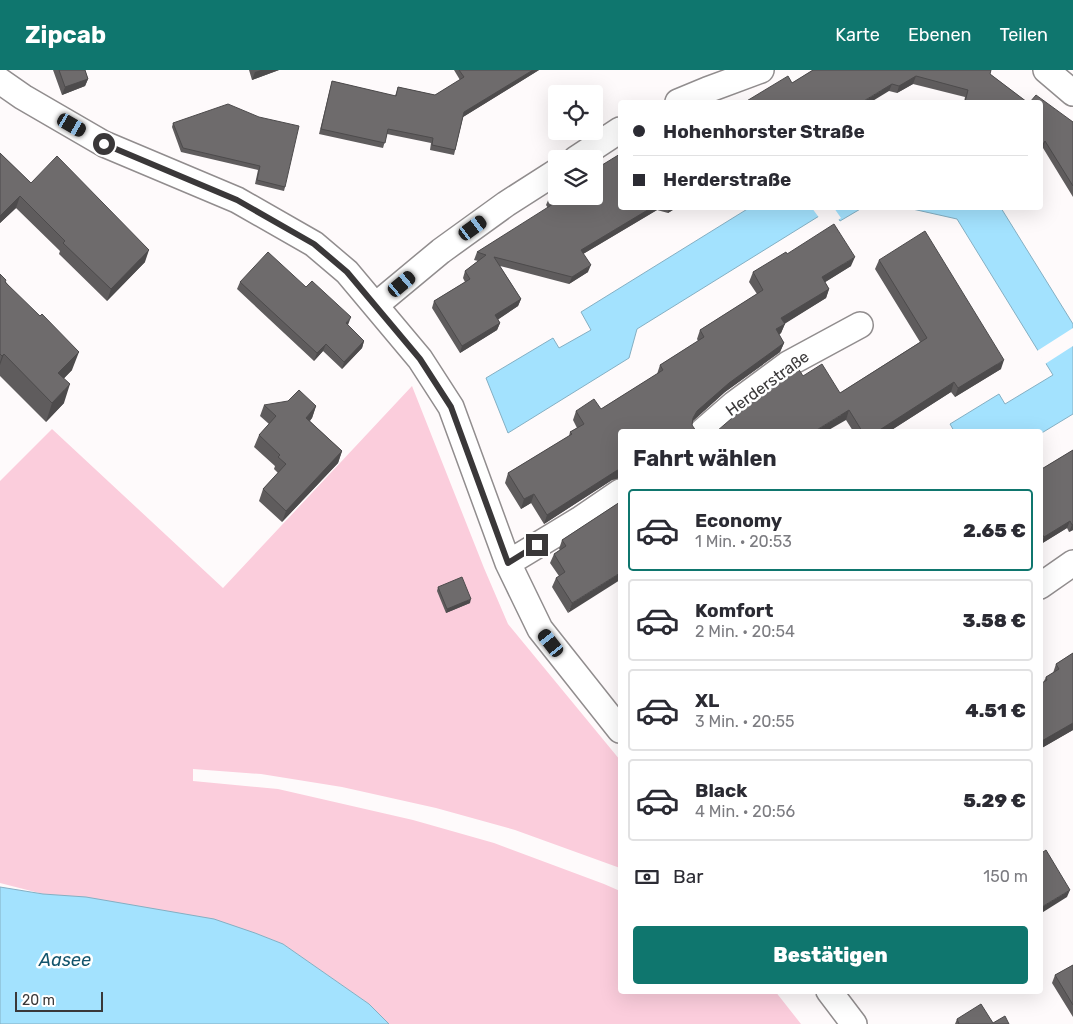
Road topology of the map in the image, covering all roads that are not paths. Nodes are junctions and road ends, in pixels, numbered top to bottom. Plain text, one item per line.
1 (761, 70) edge
2 (1046, 70) edge
3 (0, 81) edge
4 (1073, 93) edge
5 (683, 100) edge
6 (618, 131) edge
7 (590, 150) edge
8 (548, 177) edge
9 (376, 306) junction
10 (860, 324) dead end
11 (705, 429) edge
12 (618, 493) edge
13 (508, 563) junction
14 (1073, 563) edge
15 (1043, 584) edge
16 (618, 727) edge
17 (831, 994) edge
18 (854, 1024) edge

1 - 5 street
2 - 4 street
3 - 9 street
6 - 7 street
8 - 9 street
9 - 13 street
10 - 11 street, Herderstraße
12 - 13 street
13 - 16 street
14 - 15 street
17 - 18 street

